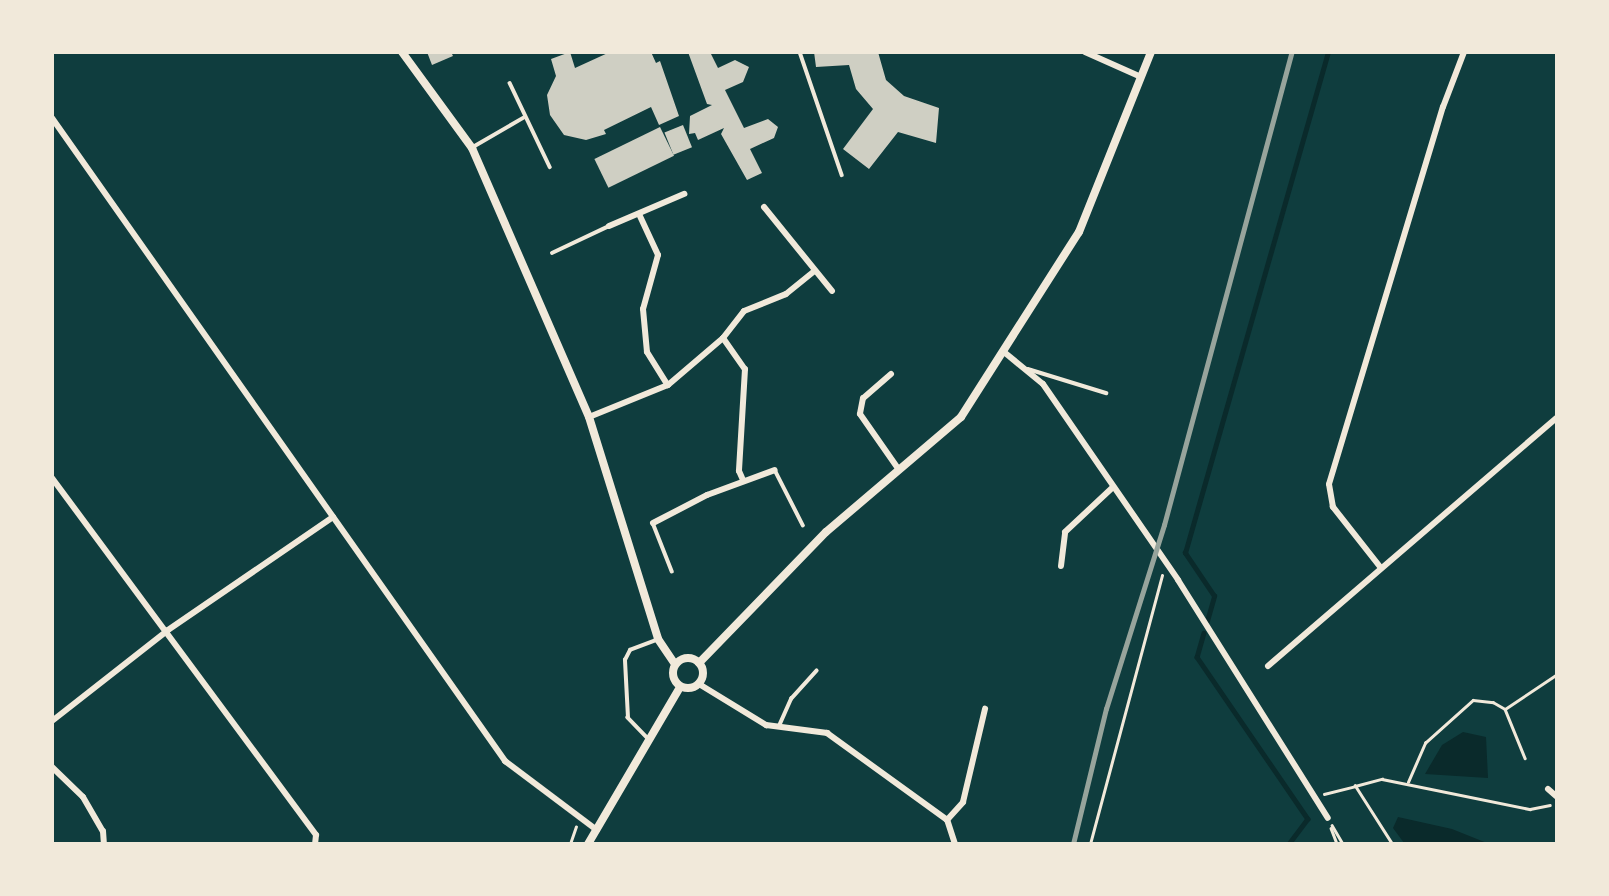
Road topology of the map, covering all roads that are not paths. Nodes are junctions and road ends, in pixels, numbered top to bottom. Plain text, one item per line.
1 (402, 52) edge
2 (800, 52) edge
3 (1084, 52) edge
4 (1151, 52) edge
5 (1464, 52) edge
6 (1139, 76) junction
7 (510, 83) dead end
8 (52, 118) edge
9 (523, 118) junction
10 (472, 148) junction
11 (550, 167) dead end
12 (842, 175) dead end
13 (684, 194) dead end
14 (764, 208) dead end
15 (639, 214) junction
16 (609, 226) joint
17 (552, 253) dead end
18 (813, 272) junction
19 (832, 291) dead end
20 (723, 338) junction
21 (1004, 352) junction
22 (1028, 369) junction
23 (891, 374) dead end
24 (668, 385) junction
25 (1106, 393) dead end
26 (589, 417) junction
27 (1556, 418) edge
28 (775, 470) joint
29 (899, 470) junction
30 (52, 478) edge
31 (743, 480) junction
32 (1112, 488) junction
33 (333, 517) junction
34 (653, 523) joint
35 (803, 525) dead end
36 (1061, 566) dead end
37 (1381, 568) junction
38 (672, 571) dead end
39 (168, 631) junction
40 (658, 639) junction
41 (699, 663) junction
42 (675, 664) junction
43 (1268, 666) dead end
44 (816, 671) dead end
45 (699, 684) junction
46 (680, 687) junction
47 (985, 709) dead end
48 (52, 721) edge
49 (779, 726) junction
50 (649, 740) junction
51 (52, 767) edge
52 (1548, 789) dead end
53 (1556, 796) edge
54 (1328, 818) road end
55 (947, 820) junction
56 (597, 830) junction
57 (104, 844) edge
58 (315, 844) edge
59 (588, 844) edge
60 (955, 844) edge

1 - 10 street
2 - 12 lane
3 - 6 street
4 - 6 street
5 - 37 street
6 - 21 street
7 - 9 lane
8 - 33 street
9 - 10 lane
9 - 11 lane
10 - 26 street
13 - 15 street
14 - 18 street
15 - 16 street
15 - 24 street
16 - 17 lane
18 - 19 street
18 - 20 street
20 - 24 street
20 - 31 street
21 - 22 street
21 - 29 street
22 - 25 lane
22 - 32 street
23 - 29 street
24 - 26 street
26 - 40 street
27 - 37 street
28 - 31 street
28 - 35 lane
29 - 41 street
30 - 39 street
31 - 34 street
32 - 36 street
32 - 54 street
33 - 39 street
33 - 56 street
34 - 38 lane
37 - 43 street
39 - 48 street
39 - 58 street
40 - 42 street
40 - 50 lane
41 - 42 street
41 - 45 street
42 - 46 street
44 - 49 lane
45 - 46 street
45 - 49 street
46 - 50 street
47 - 55 street
49 - 55 street
50 - 56 street
51 - 57 street
52 - 53 street
55 - 60 street
56 - 59 street

